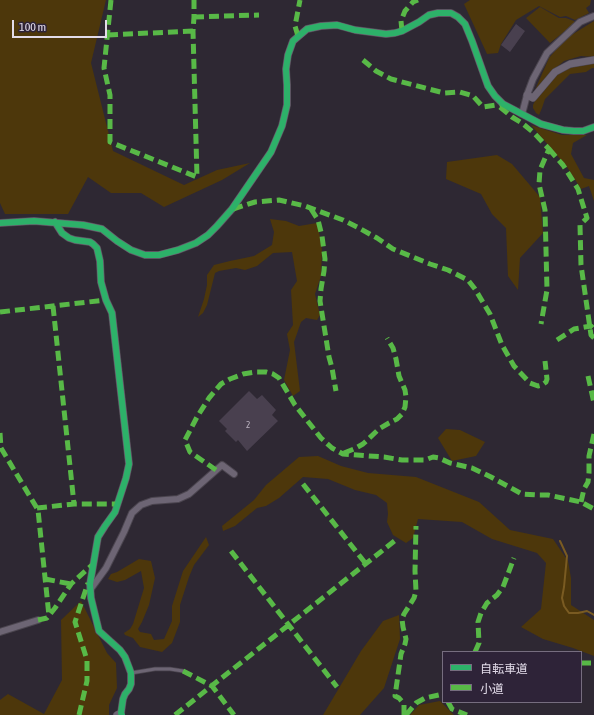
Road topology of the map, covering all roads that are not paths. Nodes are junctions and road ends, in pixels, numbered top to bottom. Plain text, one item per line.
1 (594, 16) edge
2 (594, 60) edge
3 (527, 95) junction
4 (522, 114) junction
5 (594, 127) edge
6 (55, 222) junction
7 (0, 223) edge
8 (234, 474) dead end
9 (90, 590) junction
10 (38, 620) dead end
11 (0, 632) edge
12 (183, 671) dead end
13 (131, 673) junction
14 (120, 714) edge

1 - 3 street
2 - 3 street
3 - 4 street
4 - 5 street
4 - 6 street
6 - 7 street
6 - 9 street
8 - 9 street
9 - 13 street
10 - 11 street
12 - 13 lane
13 - 14 street

